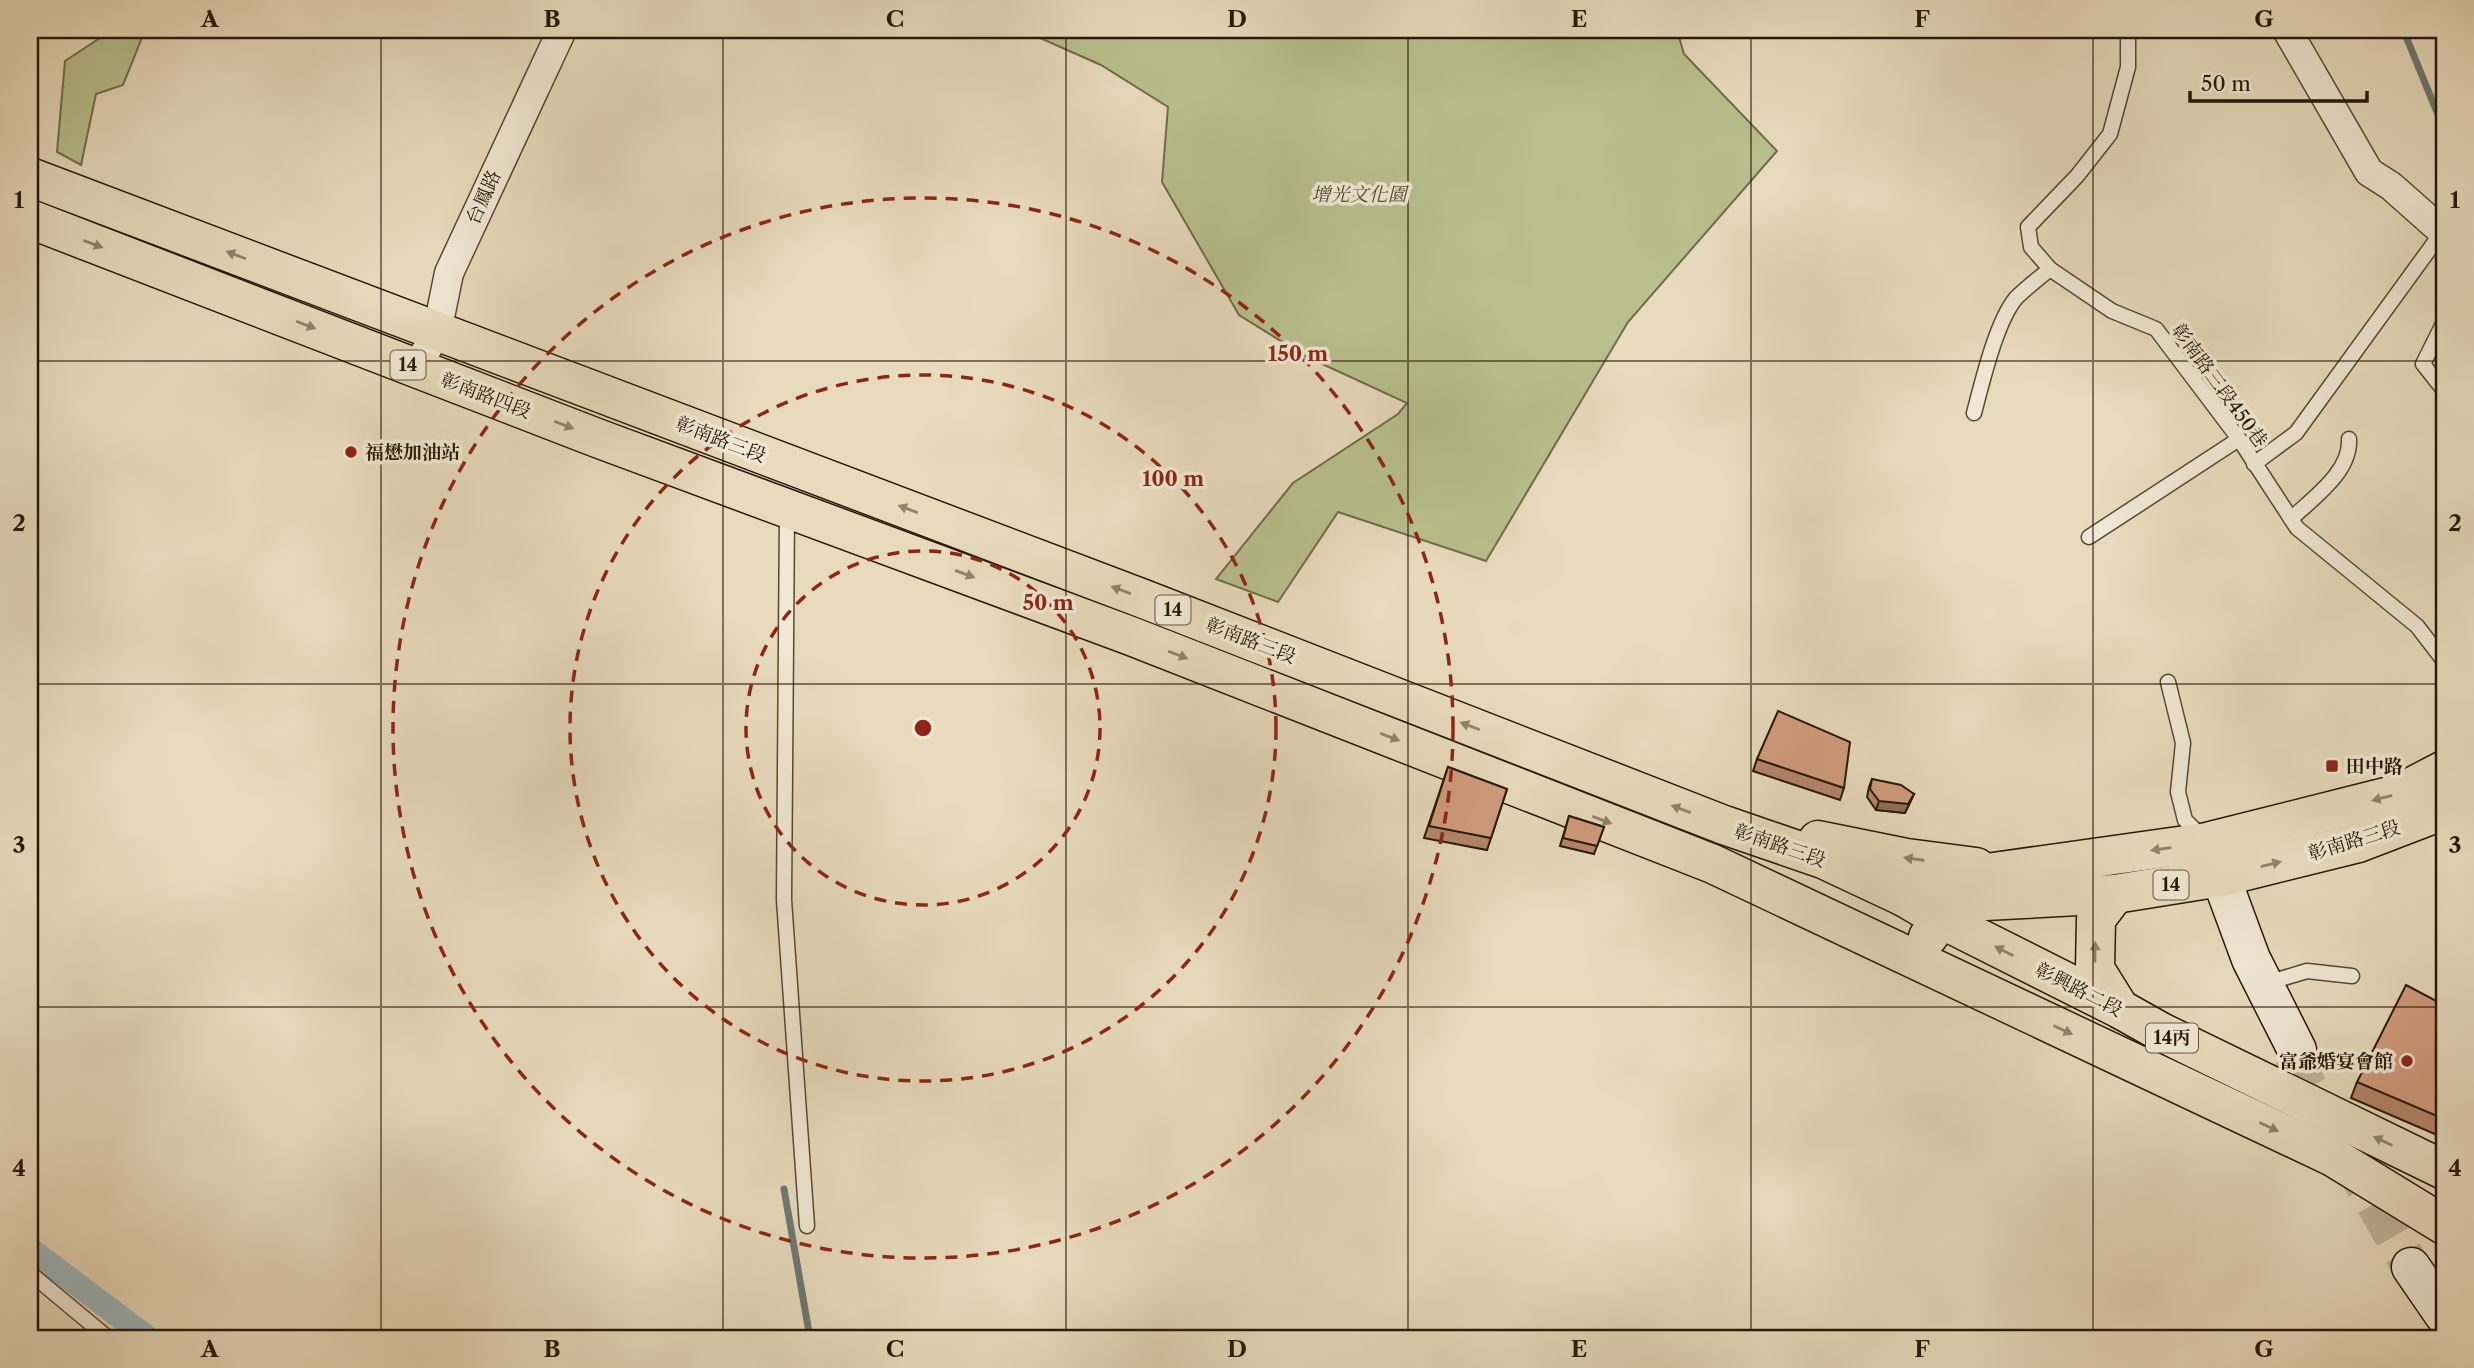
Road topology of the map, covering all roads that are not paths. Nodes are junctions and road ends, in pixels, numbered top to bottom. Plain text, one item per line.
1 (562, 30) edge
2 (2128, 30) edge
3 (2287, 30) edge
4 (30, 177) edge
5 (30, 219) edge
6 (2443, 233) edge
7 (2050, 269) junction
8 (2444, 322) edge
9 (438, 332) junction
10 (416, 368) junction
11 (2442, 388) dead end
12 (1974, 413) dead end
13 (2239, 439) junction
14 (2349, 439) dead end
15 (2254, 464) junction
16 (787, 508) junction
17 (2291, 519) junction
18 (2089, 537) dead end
19 (2444, 661) edge
20 (2168, 682) dead end
21 (2444, 770) edge
22 (2444, 810) edge
23 (1724, 825) junction
24 (2214, 860) junction
25 (2006, 870) junction
26 (2115, 894) junction
27 (1904, 897) junction
28 (1941, 919) junction
29 (1913, 958) junction
30 (2352, 976) dead end
31 (2261, 980) junction
32 (2120, 1009) junction
33 (2293, 1052) tunnel mouth
34 (2444, 1170) edge
35 (2444, 1225) edge
36 (807, 1226) dead end
37 (30, 1273) edge
38 (2444, 1304) edge
39 (2444, 1315) edge
40 (108, 1338) edge

1 - 9 street, 台鳳路
2 - 7 lane, 彰南路三段450巷
3 - 6 street
9 -> 4 main road, 14
5 -> 10 main road, 彰南路四段 / 14
6 - 15 lane
7 - 12 lane
7 - 13 lane, 彰南路三段450巷
8 - 11 lane
9 - 10 street, 台鳳路
23 -> 9 main road, 彰南路三段 / 14
10 -> 16 main road, 彰南路四段 / 14
13 - 15 lane, 彰南路三段450巷
13 - 18 lane
14 - 17 lane
15 - 17 lane, 彰南路三段450巷
16 -> 29 main road, 彰南路三段 / 14
16 - 36 lane
17 - 19 lane, 彰南路三段450巷
20 - 24 lane
21 -> 24 main road, 彰南路三段 / 14
24 -> 22 main road, 彰南路三段 / 14
25 -> 23 main road
23 - 27 main road, 彰南路三段 / 14
24 -> 25 main road, 彰南路三段 / 14
24 - 26 main road, 彰南路三段 / 14
24 - 31 street
25 - 27 main road, 彰南路三段 / 14
26 - 28 main road, 彰南路三段 / 14
32 -> 26 main road
27 - 28 main road, 彰興路二段 / 14丙
27 - 29 main road
28 - 29 main road, 彰南路三段 / 14
32 -> 28 main road, 彰興路二段 / 14丙
29 -> 35 main road, 14丙
30 - 31 lane
31 - 33 street
34 -> 32 main road, 彰興路二段 / 14丙
37 - 40 lane
38 - 39 street

